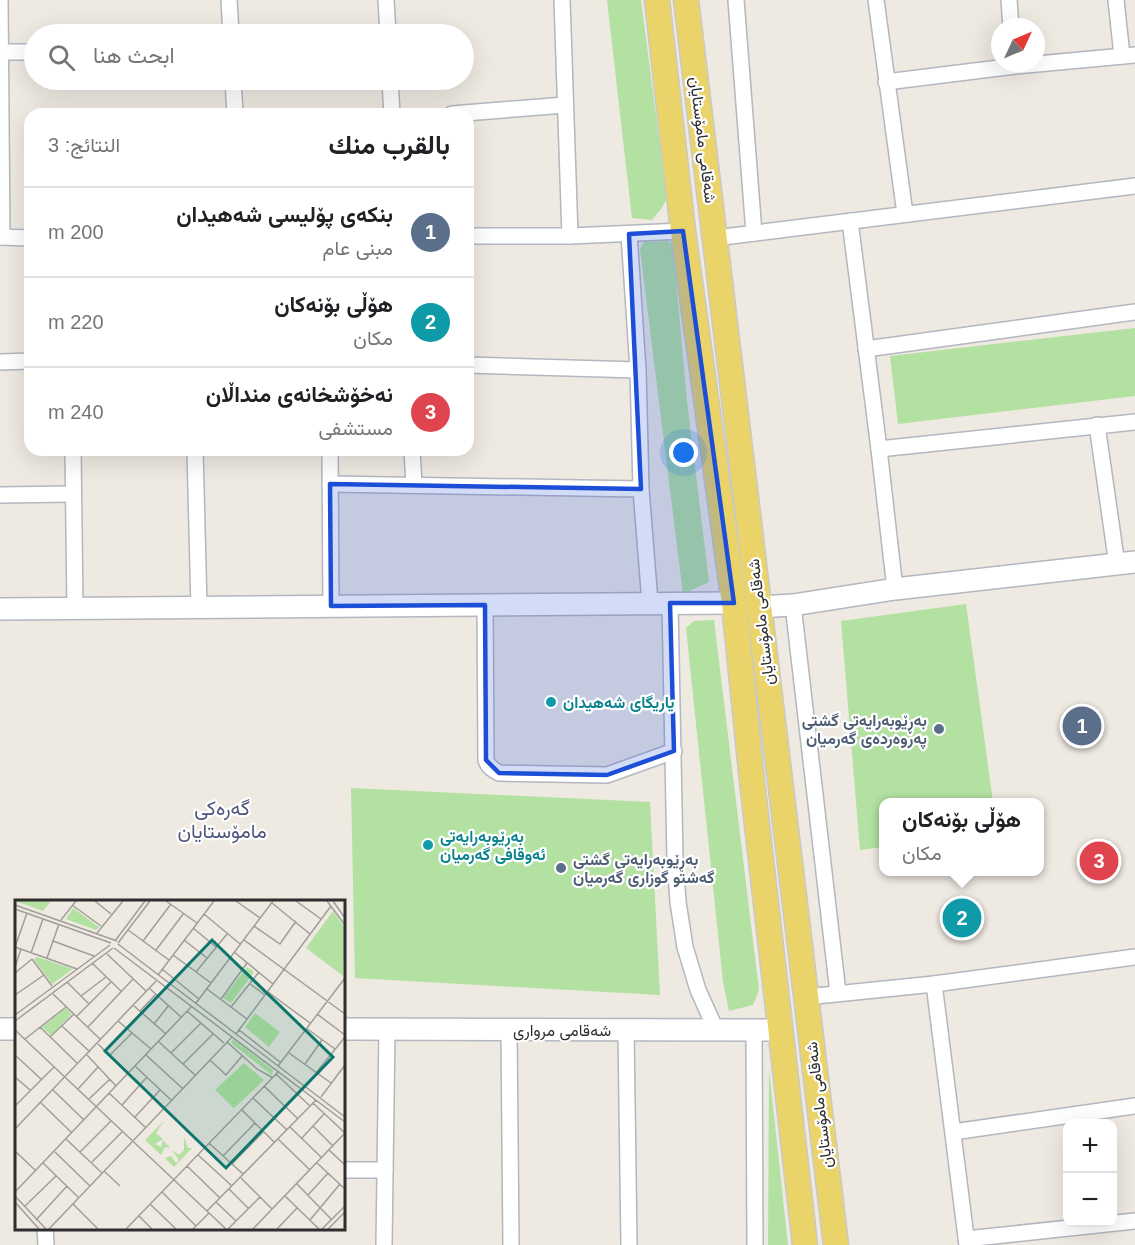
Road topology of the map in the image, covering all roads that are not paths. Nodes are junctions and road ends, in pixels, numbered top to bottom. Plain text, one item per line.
1 (0, 0) edge
2 (229, 0) edge
3 (386, 0) edge
4 (562, 0) edge
5 (657, 0) edge
6 (686, 0) edge
7 (736, 0) edge
8 (876, 0) edge
9 (1009, 0) edge
10 (1116, 0) edge
11 (1010, 18) edge
12 (230, 24) edge
13 (387, 24) edge
14 (1, 52) edge
15 (24, 52) edge
16 (1128, 56) edge
17 (1045, 62) edge
18 (991, 67) edge
19 (886, 82) junction
20 (234, 90) edge
21 (391, 90) edge
22 (566, 105) junction
23 (235, 108) edge
24 (392, 108) edge
25 (474, 112) edge
26 (1135, 186) edge
27 (905, 214) junction
28 (850, 221) junction
29 (683, 231) junction
30 (754, 233) junction
31 (629, 234) junction
32 (474, 236) edge
33 (570, 236) junction
34 (1, 237) edge
35 (24, 238) edge
36 (715, 238) junction
37 (1135, 312) edge
38 (866, 349) junction
39 (24, 361) edge
40 (0, 362) edge
41 (474, 365) edge
42 (638, 370) junction
43 (1135, 422) edge
44 (1097, 426) junction
45 (879, 449) junction
46 (73, 456) edge
47 (195, 456) edge
48 (330, 456) edge
49 (412, 456) edge
50 (330, 484) junction
51 (414, 485) junction
52 (641, 489) junction
53 (73, 494) junction
54 (0, 495) edge
55 (1126, 563) edge
56 (894, 589) junction
57 (660, 603) junction
58 (734, 603) junction
59 (485, 604) junction
60 (793, 605) junction
61 (331, 606) junction
62 (199, 607) junction
63 (759, 607) junction
64 (75, 608) junction
65 (0, 609) edge
66 (674, 751) junction
67 (778, 777) junction
68 (752, 781) junction
69 (786, 838) junction
70 (759, 841) junction
71 (1135, 957) edge
72 (934, 984) junction
73 (838, 993) junction
74 (806, 997) junction
75 (345, 1029) edge
76 (387, 1029) junction
77 (509, 1030) junction
78 (626, 1030) junction
79 (716, 1030) junction
80 (754, 1030) junction
81 (781, 1030) junction
82 (1135, 1106) edge
83 (953, 1132) junction
84 (345, 1170) edge
85 (386, 1170) junction
86 (1135, 1221) edge
87 (45, 1230) edge
88 (967, 1242) edge
89 (46, 1245) edge
90 (384, 1245) edge
91 (511, 1245) edge
92 (629, 1245) edge
93 (756, 1245) edge
94 (805, 1245) edge
95 (836, 1245) edge

1 - 14 street
2 - 12 street
3 - 13 street
4 - 22 street
5 - 29 main road, شەقامی مامۆستایان
6 - 36 main road, شەقامی مامۆستایان
7 - 30 street
8 - 19 street
9 - 11 street
10 - 16 street
14 - 15 street
14 - 34 street
16 - 17 street
18 - 19 street
19 - 27 street
20 - 23 street
21 - 24 street
22 - 25 street
22 - 33 street
26 - 27 street
27 - 28 street
28 - 30 street
28 - 38 street
29 - 31 street
29 - 58 main road, شەقامی مامۆستایان
30 - 36 street
31 - 33 street
31 - 42 street
32 - 33 street
34 - 35 street
36 - 63 main road, شەقامی مامۆستایان
37 - 38 street
38 - 45 street
39 - 40 street
41 - 42 street
42 - 52 street
43 - 44 street
44 - 45 street
44 - 55 street
45 - 56 street
46 - 53 street
47 - 62 street
48 - 50 street
49 - 51 street
50 - 51 street
50 - 61 street
51 - 52 street
52 - 57 street
53 - 54 street
53 - 64 street
55 - 56 street
56 - 60 street
57 - 58 street
57 - 59 street
57 - 66 street
58 - 68 main road, شەقامی مامۆستایان
59 - 61 street
59 - 66 street
60 - 63 street
60 - 73 street
61 - 62 street
62 - 64 street
63 - 67 main road, شەقامی مامۆستایان
64 - 65 street
66 - 79 street
67 - 68 main road
67 - 69 main road, شەقامی مامۆستایان
68 - 70 main road, شەقامی مامۆستایان
69 - 70 main road
69 - 74 main road, شەقامی مامۆستایان
70 - 81 main road, شەقامی مامۆستایان
71 - 72 street
72 - 73 street
72 - 83 street
73 - 74 street
74 - 95 main road, شەقامی مامۆستایان
75 - 76 street, شەقامی مرواری
76 - 77 street, شەقامی مرواری
76 - 85 street
77 - 78 street, شەقامی مرواری
77 - 91 street
78 - 79 street, شەقامی مرواری
78 - 92 street
79 - 80 street, شەقامی مرواری
80 - 81 street, شەقامی مرواری
80 - 93 street
81 - 94 main road, شەقامی مامۆستایان
82 - 83 street
83 - 88 street
84 - 85 street
85 - 90 street
86 - 88 street
87 - 89 street

